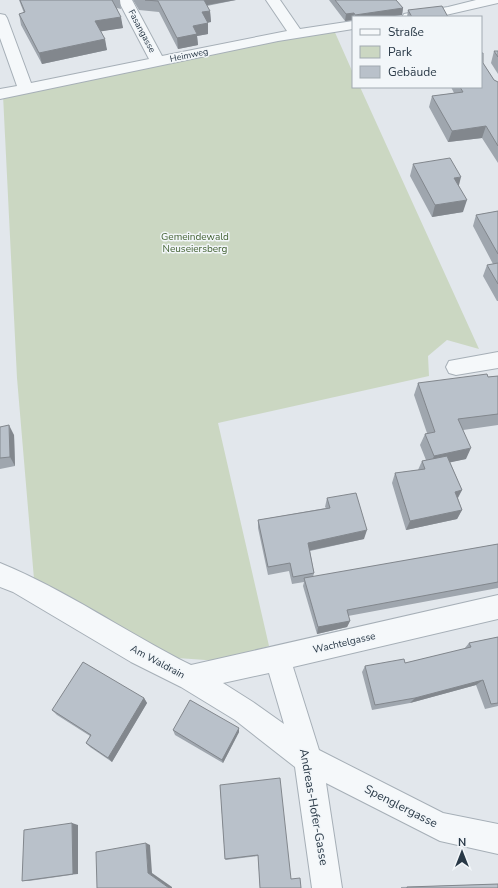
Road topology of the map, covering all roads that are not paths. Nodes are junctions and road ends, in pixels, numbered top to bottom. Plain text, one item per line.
1 (125, 0) edge
2 (273, 0) edge
3 (493, 0) edge
4 (450, 14) edge
5 (423, 16) edge
6 (0, 18) edge
7 (352, 25) edge
8 (296, 34) junction
9 (158, 62) junction
10 (26, 89) junction
11 (0, 94) edge
12 (498, 360) edge
13 (456, 367) dead end
14 (0, 575) edge
15 (498, 607) edge
16 (276, 658) junction
17 (190, 678) junction
18 (308, 759) junction
19 (498, 839) edge
20 (327, 888) edge

1 - 9 street, Fasangasse
2 - 8 street
3 - 4 street
4 - 5 street
6 - 10 street
7 - 8 street, Heimweg
8 - 9 street, Heimweg
9 - 10 street, Heimweg
10 - 11 street, Heimweg
12 - 13 street
14 - 17 street, Am Waldrain
15 - 16 street, Wachtelgasse
16 - 17 street, Wachtelgasse
16 - 18 street, Andreas-Hofer-Gasse
17 - 18 street, Am Waldrain
18 - 19 street, Spenglergasse
18 - 20 street, Andreas-Hofer-Gasse

